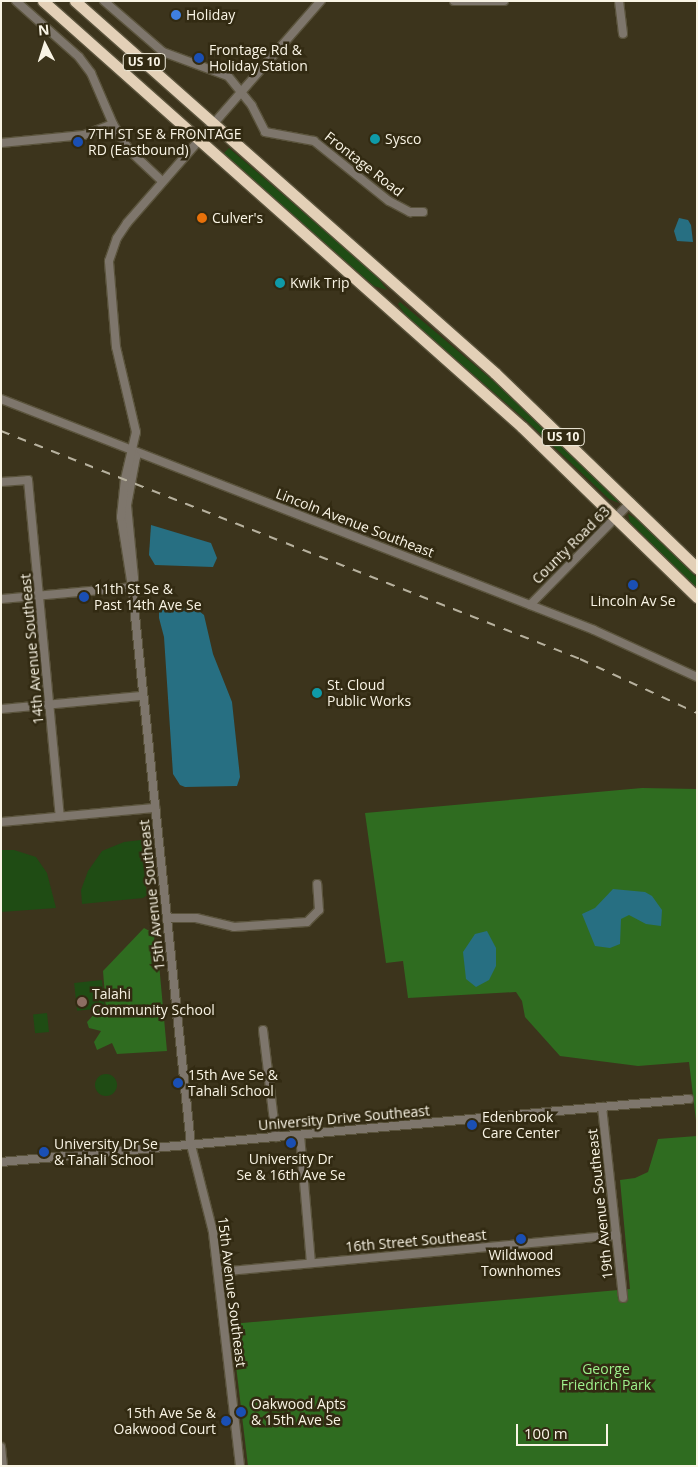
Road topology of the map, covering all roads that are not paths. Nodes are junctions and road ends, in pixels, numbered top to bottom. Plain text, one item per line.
1 (16, 1) edge
2 (43, 1) edge
3 (75, 1) edge
4 (104, 1) edge
5 (321, 1) edge
6 (454, 1) edge
7 (504, 1) edge
8 (619, 1) edge
9 (623, 34) dead end
10 (242, 91) junction
11 (113, 124) junction
12 (213, 124) junction
13 (199, 140) junction
14 (1, 143) edge
15 (162, 181) junction
16 (424, 212) dead end
17 (1, 399) edge
18 (134, 451) junction
19 (1, 482) edge
20 (631, 502) junction
21 (616, 516) junction
22 (697, 568) edge
23 (132, 587) junction
24 (41, 596) junction
25 (697, 597) edge
26 (1, 599) edge
27 (530, 606) junction
28 (697, 677) edge
29 (142, 696) junction
30 (48, 705) junction
31 (1, 709) edge
32 (155, 808) junction
33 (60, 816) junction
34 (1, 822) edge
35 (317, 884) dead end
36 (167, 918) junction
37 (263, 1030) dead end
38 (689, 1099) dead end
39 (602, 1107) junction
40 (300, 1135) junction
41 (276, 1137) junction
42 (191, 1145) junction
43 (1, 1162) edge
44 (616, 1235) junction
45 (311, 1263) junction
46 (218, 1272) junction
47 (623, 1298) dead end
48 (1, 1447) edge
49 (3, 1466) edge
50 (240, 1466) edge

1 - 11 street
2 - 13 highway, US 10
3 - 12 highway, US 10
4 - 10 street, Frontage Road
5 - 10 street, 15th Avenue Southeast
6 - 7 street
8 - 9 street
10 - 12 street, 15th Avenue Southeast
10 - 16 street, Frontage Road
11 - 14 street
11 - 15 street
12 - 13 street, 15th Avenue Southeast
12 - 20 highway, US 10
13 - 15 street, 15th Avenue Southeast
13 - 21 highway, US 10
15 - 18 street, 15th Avenue Southeast
17 - 18 street, Lincoln Avenue Southeast
18 - 23 street, 15th Avenue Southeast
18 - 27 street, Lincoln Avenue Southeast
19 - 24 street, 14th Avenue Southeast
20 - 21 street, County Road 63
20 - 22 highway, US 10
21 - 25 highway, US 10
21 - 27 street, County Road 63
23 - 24 street
23 - 29 street, 15th Avenue Southeast
24 - 26 street
24 - 30 street, 14th Avenue Southeast
27 - 28 street, Lincoln Avenue Southeast
29 - 30 street
29 - 32 street, 15th Avenue Southeast
30 - 31 street
30 - 33 street, 14th Avenue Southeast
32 - 33 street
32 - 36 street, 15th Avenue Southeast
33 - 34 street
35 - 36 street
36 - 42 street, 15th Avenue Southeast
37 - 41 street
38 - 39 street, University Drive Southeast
39 - 40 street, University Drive Southeast
39 - 44 street, 19th Avenue Southeast
40 - 41 street, University Drive Southeast
40 - 45 street
41 - 42 street, University Drive Southeast
42 - 43 street, University Drive Southeast
42 - 46 street, 15th Avenue Southeast
44 - 45 street, 16th Street Southeast
44 - 47 street, 19th Avenue Southeast
45 - 46 street, 16th Street Southeast
46 - 50 street, 15th Avenue Southeast
48 - 49 street

